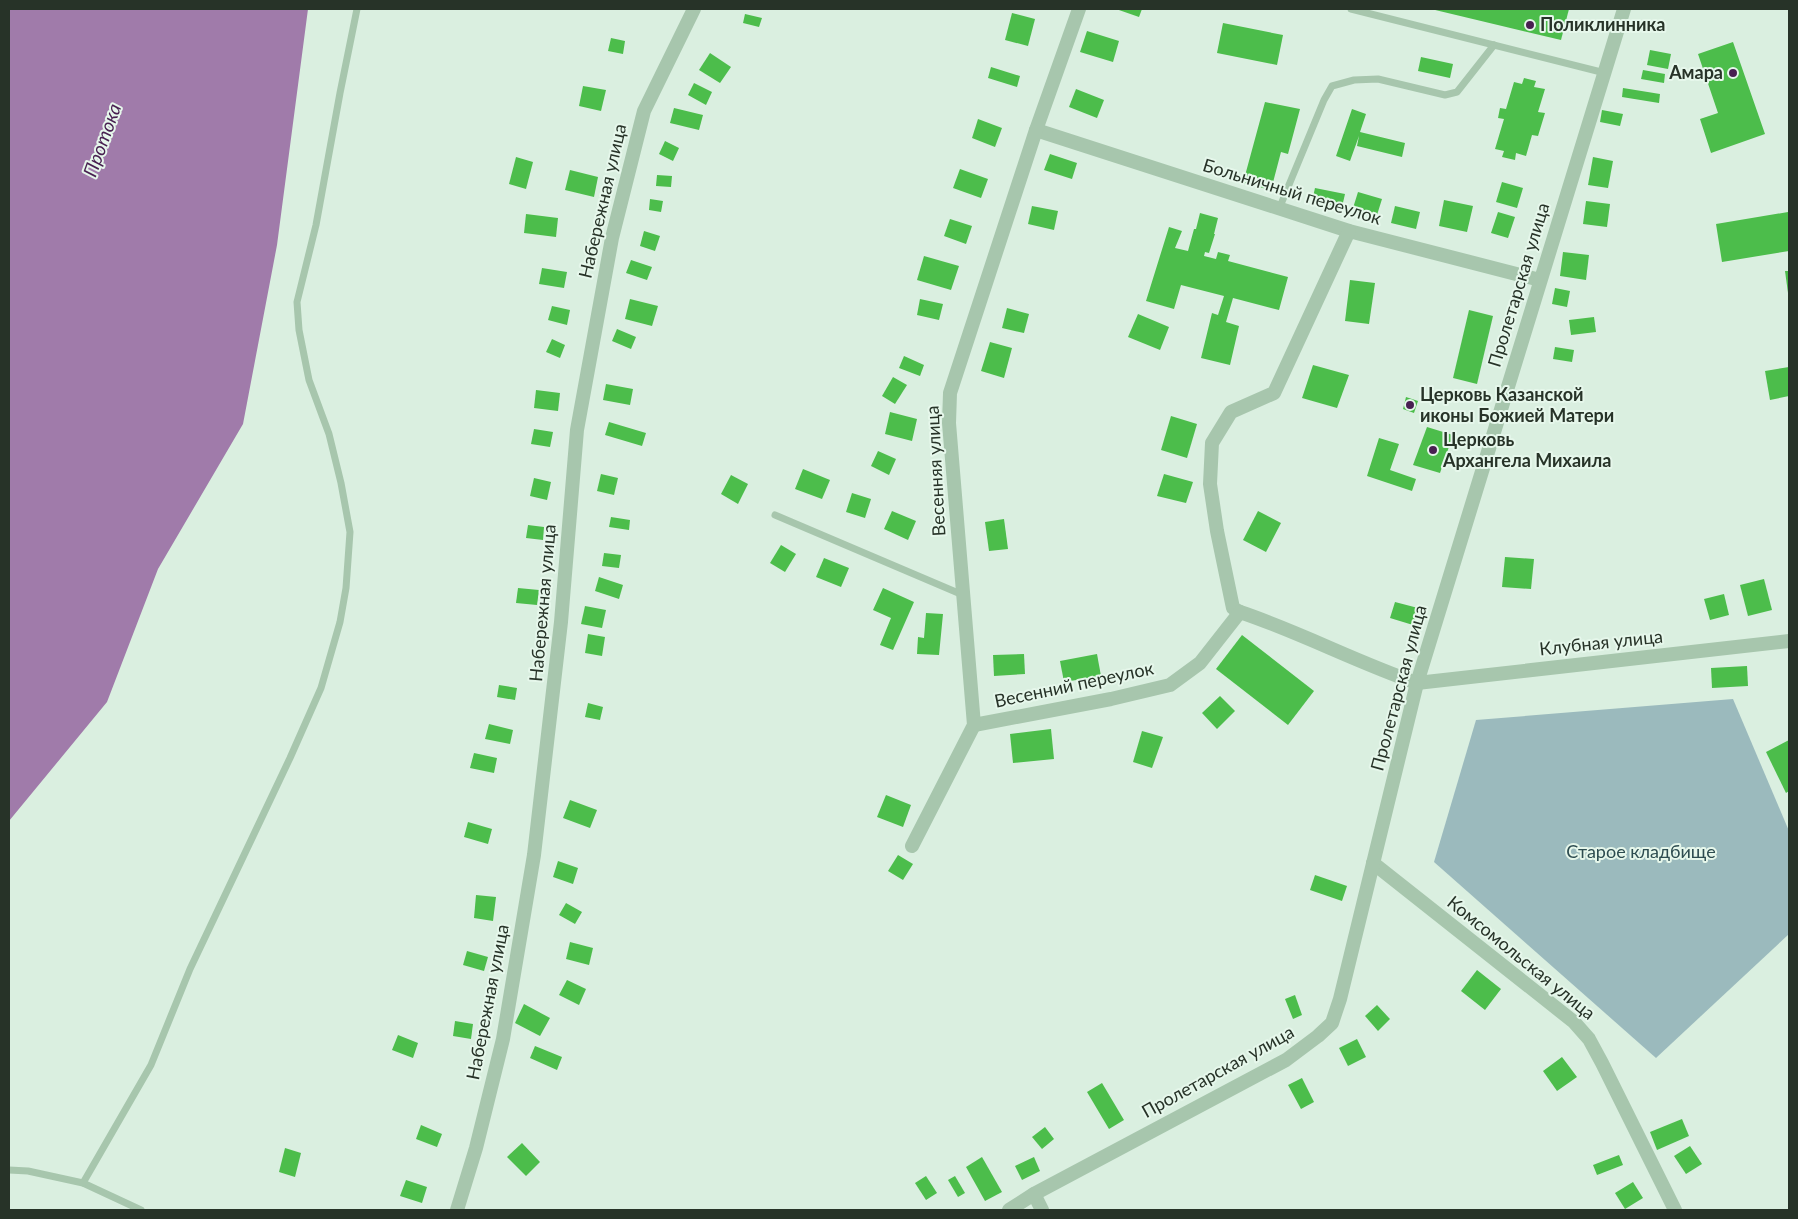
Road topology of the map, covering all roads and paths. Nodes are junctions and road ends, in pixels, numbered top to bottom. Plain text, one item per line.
1 (357, 9) edge
2 (694, 9) edge
3 (1079, 9) edge
4 (1351, 9) edge
5 (1624, 9) edge
6 (1494, 45) junction
7 (1605, 73) junction
8 (1036, 130) junction
9 (1279, 209) junction
10 (1349, 231) junction
11 (1540, 280) junction
12 (775, 515) dead end
13 (964, 595) junction
14 (1240, 612) junction
15 (1789, 641) edge
16 (1417, 683) junction
17 (974, 725) junction
18 (912, 846) dead end
19 (1373, 863) junction
20 (9, 1170) edge
21 (83, 1183) junction
22 (1034, 1194) junction
23 (142, 1210) edge
24 (457, 1210) edge
25 (1009, 1210) edge
26 (1042, 1210) edge
27 (1675, 1210) edge

1 - 21 lane
2 - 24 street, Набережная улица
3 - 8 street, Весенняя улица
4 - 6 lane
5 - 7 street, Пролетарская улица
6 - 7 lane
6 - 9 lane
7 - 11 street, Пролетарская улица
8 - 9 street, Больничный переулок
8 - 13 street, Весенняя улица
9 - 10 street, Больничный переулок
10 - 11 street, Больничный переулок
10 - 14 street
11 - 16 street, Пролетарская улица
12 - 13 lane
13 - 17 street, Весенняя улица
14 - 16 street
14 - 17 street, Весенний переулок
15 - 16 street, Клубная улица
16 - 19 street, Пролетарская улица
17 - 18 street
19 - 22 street, Пролетарская улица
19 - 27 street, Комсомольская улица
20 - 21 lane
21 - 23 lane
22 - 25 street, Пролетарская улица
22 - 26 street

